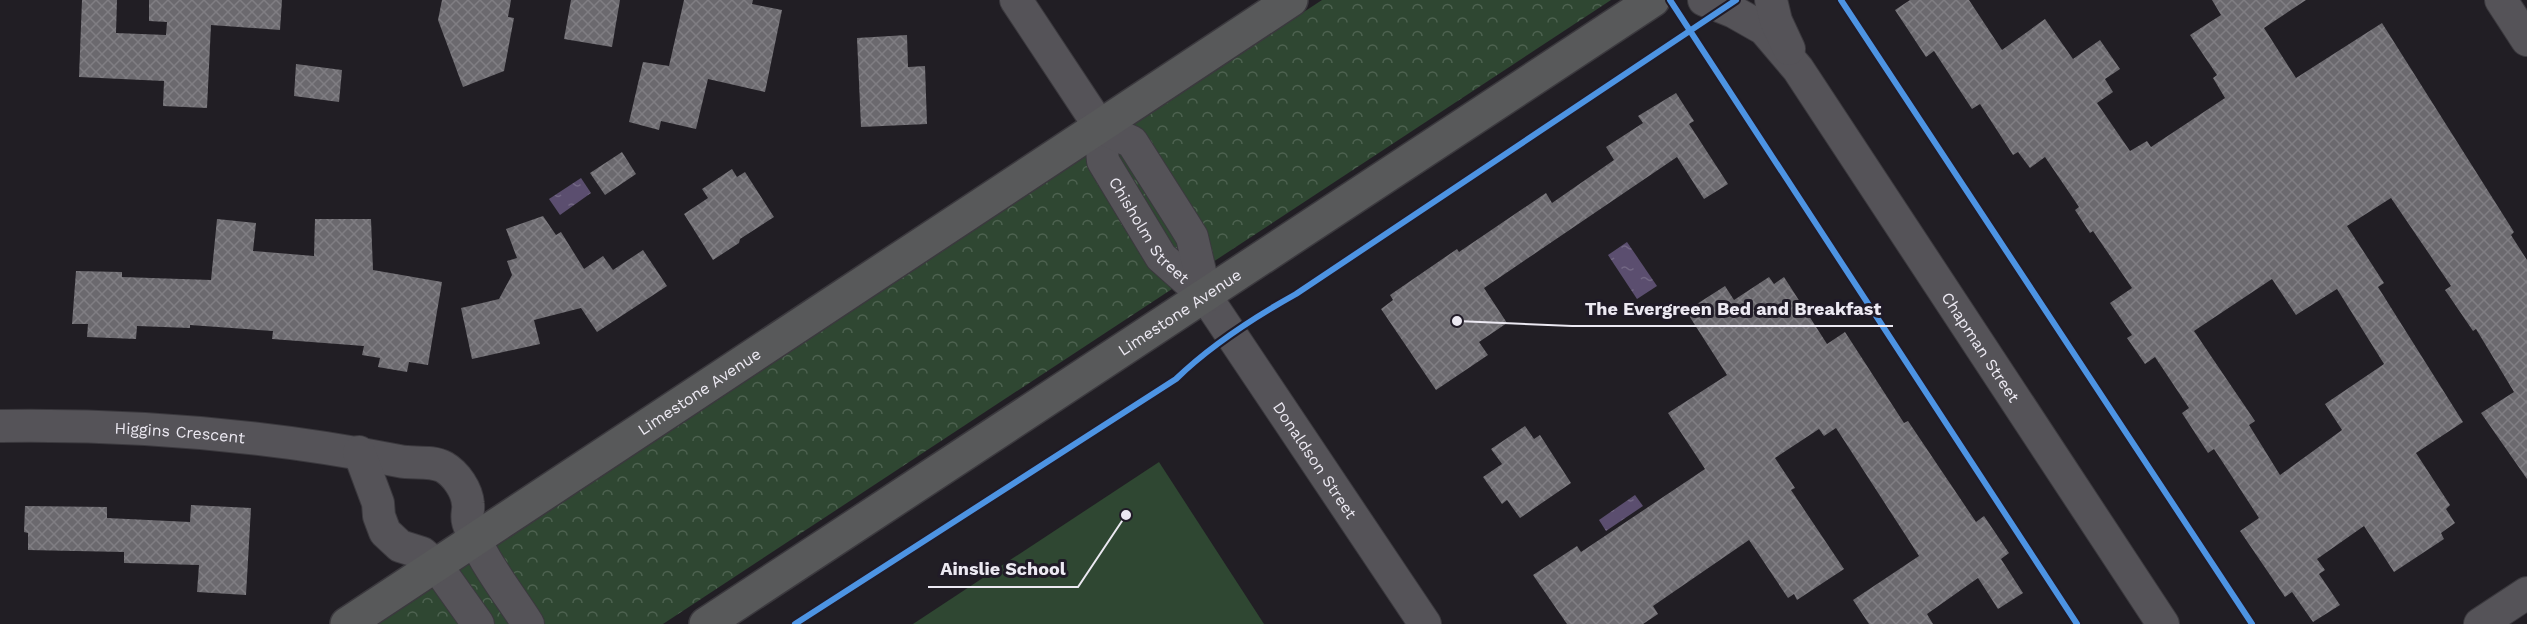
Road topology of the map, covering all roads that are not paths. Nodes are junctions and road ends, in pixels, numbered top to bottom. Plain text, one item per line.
1 (1016, 0) edge
2 (1291, 0) edge
3 (1704, 0) edge
4 (1771, 0) edge
5 (2500, 0) edge
6 (1655, 1) edge
7 (2527, 40) edge
8 (1798, 69) junction
9 (1100, 126) junction
10 (1206, 297) junction
11 (0, 426) edge
12 (359, 452) junction
13 (475, 539) junction
14 (436, 565) junction
15 (2527, 593) edge
16 (347, 624) edge
17 (477, 624) edge
18 (528, 624) edge
19 (706, 624) edge
20 (1425, 624) edge
21 (2163, 624) edge
22 (2480, 624) edge

1 - 9 street, Chisholm Street
2 - 9 main road, Limestone Avenue
3 - 8 street, Chapman Street
4 - 8 street, Chapman Street
5 - 7 street
6 - 10 main road, Limestone Avenue
8 - 21 street, Chapman Street
9 - 10 street, Chisholm Street
9 - 13 main road, Limestone Avenue
10 - 19 main road, Limestone Avenue
10 - 20 street, Donaldson Street
11 - 12 street, Higgins Crescent
12 - 13 street, Higgins Crescent
12 - 14 street
13 - 14 main road, Limestone Avenue
13 - 18 street, Higgins Crescent
14 - 16 main road, Limestone Avenue
14 - 17 street
15 - 22 street

